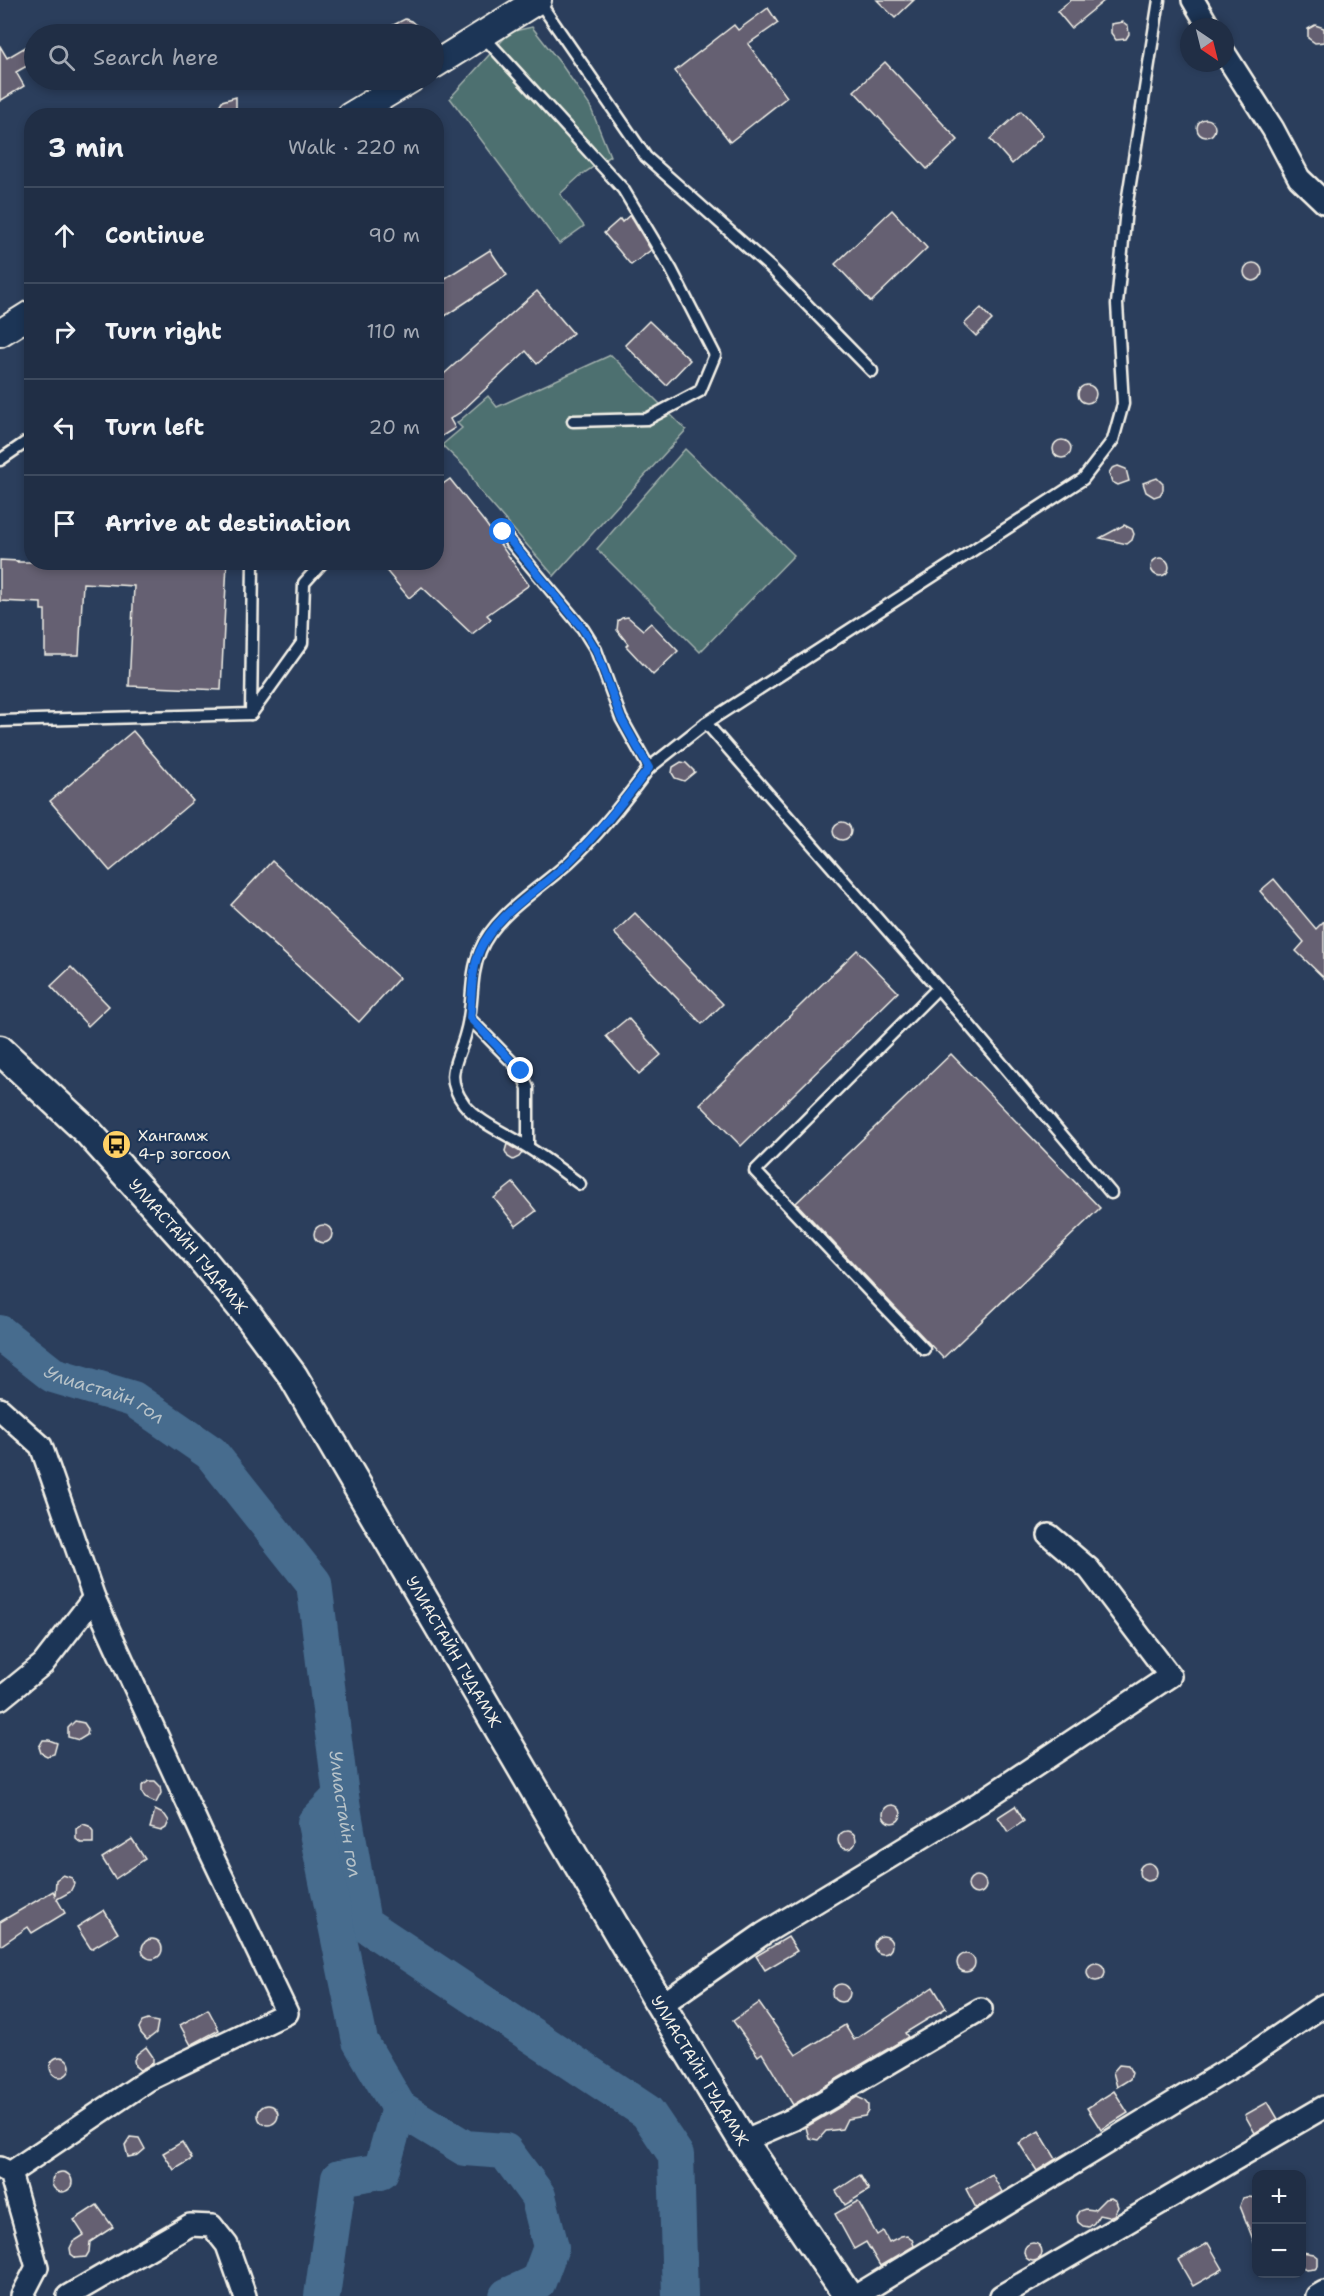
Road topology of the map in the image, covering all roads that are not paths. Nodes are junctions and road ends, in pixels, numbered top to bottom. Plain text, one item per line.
1 (538, 0) edge
2 (1159, 0) edge
3 (1193, 0) edge
4 (1204, 18) edge
5 (483, 36) junction
6 (444, 59) edge
7 (1234, 68) edge
8 (393, 90) edge
9 (363, 108) edge
10 (1321, 194) edge
11 (24, 318) edge
12 (0, 333) edge
13 (872, 371) dead end
14 (573, 421) dead end
15 (24, 444) edge
16 (0, 460) edge
17 (503, 532) dead end
18 (253, 570) edge
19 (316, 570) edge
20 (251, 714) junction
21 (0, 721) edge
22 (706, 723) junction
23 (649, 768) junction
24 (938, 988) junction
25 (470, 1018) junction
26 (0, 1050) edge
27 (528, 1147) junction
28 (580, 1184) dead end
29 (1111, 1193) dead end
30 (924, 1348) dead end
31 (0, 1409) edge
32 (1049, 1534) dead end
33 (94, 1598) junction
34 (0, 1700) edge
35 (661, 2005) junction
36 (1324, 2005) edge
37 (981, 2009) dead end
38 (1324, 2107) edge
39 (743, 2141) junction
40 (5, 2171) edge
41 (1324, 2292) edge
42 (22, 2296) edge
43 (68, 2296) edge
44 (245, 2296) edge
45 (848, 2296) edge
46 (856, 2296) edge
47 (1000, 2296) edge
48 (1317, 2296) edge

1 - 5 street
1 - 13 lane
2 - 22 lane
3 - 4 street
5 - 6 street
5 - 14 lane
7 - 10 street
8 - 9 street
11 - 12 street
15 - 16 lane
17 - 23 lane
18 - 20 lane
19 - 20 lane
20 - 21 lane
22 - 23 lane
22 - 24 lane
23 - 25 lane
24 - 29 lane
24 - 30 lane
25 - 27 lane
25 - 27 lane
26 - 35 main road, УЛИАСТАЙН ГУДАМЖ
27 - 28 lane
31 - 33 street
32 - 35 street
33 - 34 street
33 - 40 street
35 - 39 main road, УЛИАСТАЙН ГУДАМЖ
36 - 46 street
37 - 39 street
38 - 47 street
39 - 45 main road, УЛИАСТАЙН ГУДАМЖ
40 - 42 street
41 - 48 street
43 - 44 street

